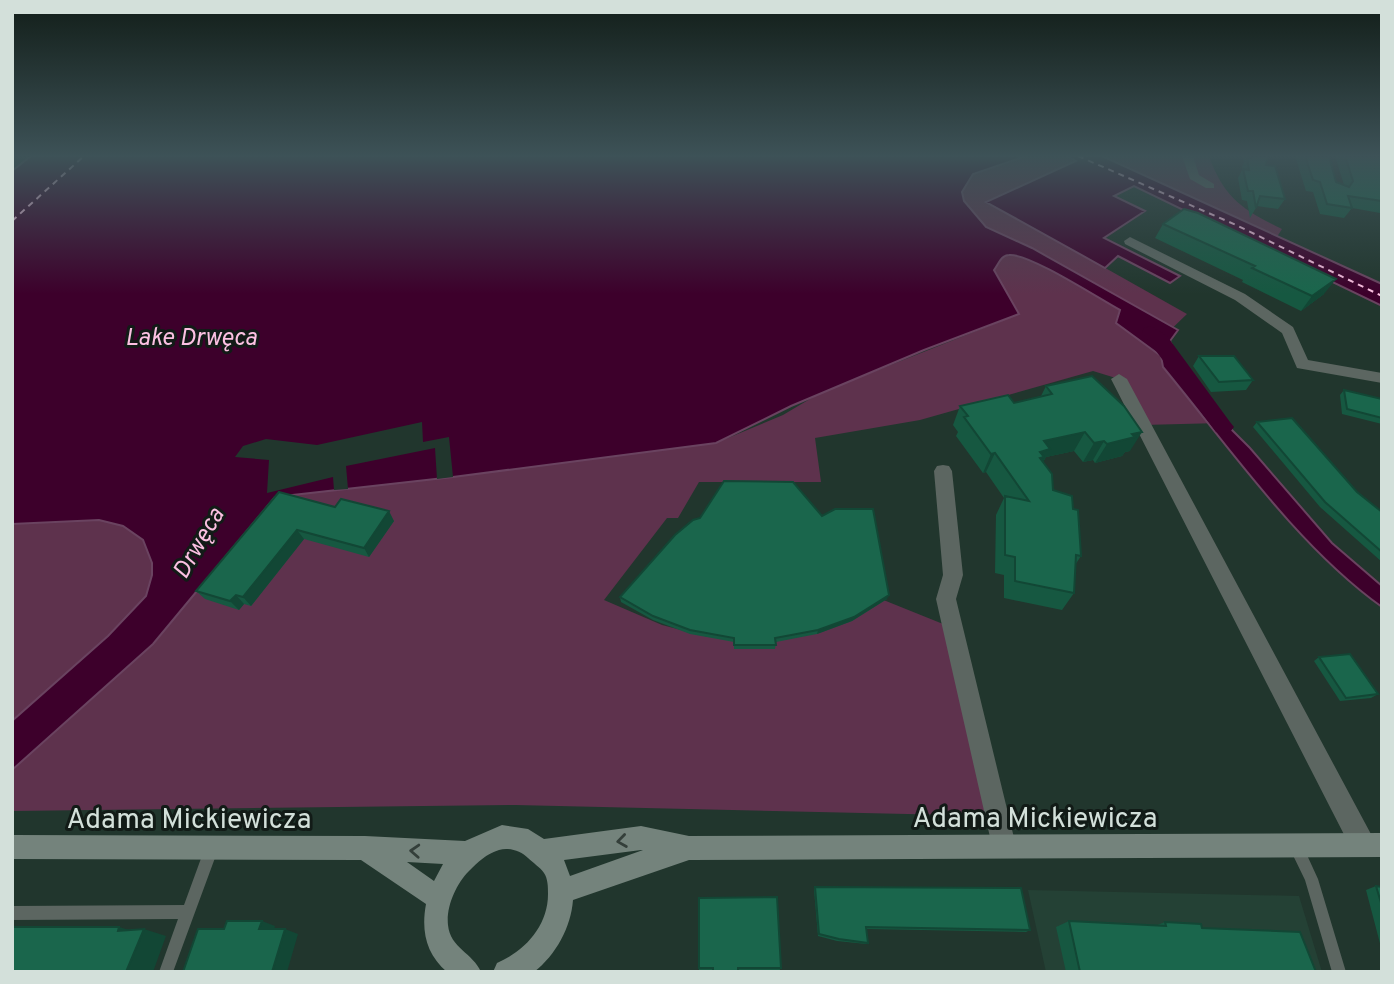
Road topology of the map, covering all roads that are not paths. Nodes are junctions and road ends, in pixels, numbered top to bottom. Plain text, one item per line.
1 (1130, 241) dead end
2 (1382, 378) edge
3 (1119, 379) dead end
4 (943, 471) dead end
5 (1373, 845) edge
6 (212, 846) junction
7 (1004, 846) junction
8 (1296, 847) junction
9 (12, 848) edge
10 (365, 848) junction
11 (689, 848) junction
12 (544, 851) junction
13 (466, 853) junction
14 (561, 892) junction
15 (438, 898) junction
16 (188, 912) junction
17 (12, 914) edge
18 (166, 972) edge
19 (468, 972) edge
20 (506, 972) edge
21 (1339, 972) edge

1 - 2 street
3 - 5 street
4 - 7 street
5 - 8 main road, Adama Mickiewicza
6 - 9 main road, Adama Mickiewicza
6 - 10 main road, Adama Mickiewicza
6 - 16 lane
7 - 8 main road, Adama Mickiewicza
7 - 11 main road, Adama Mickiewicza
8 - 21 lane
13 -> 10 main road, Adama Mickiewicza
10 - 15 main road
11 -> 12 main road, Adama Mickiewicza
11 - 14 main road, Adama Mickiewicza
12 - 13 main road
12 - 14 main road
13 - 15 main road
14 - 20 main road
15 - 19 main road
16 - 17 lane
16 - 18 lane

